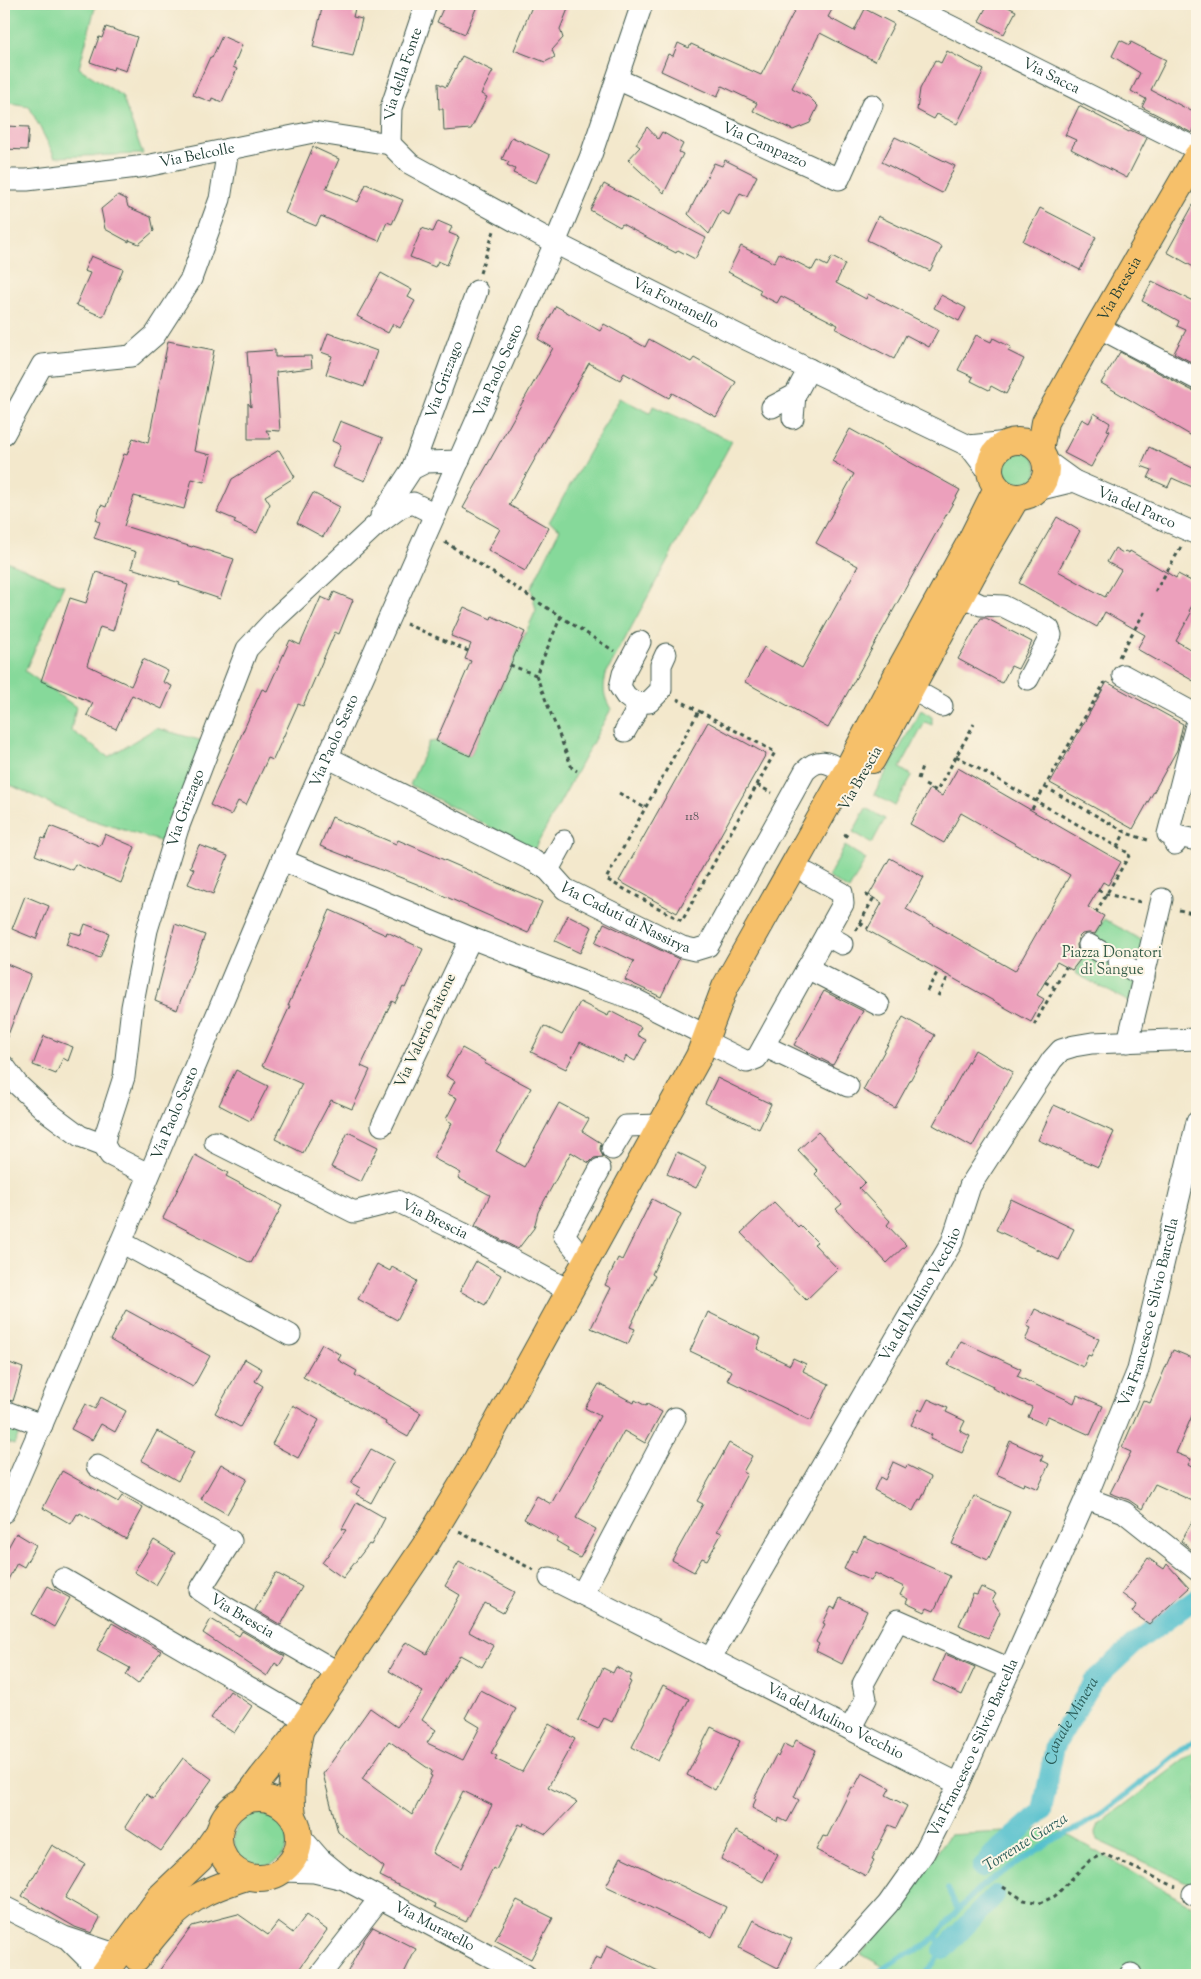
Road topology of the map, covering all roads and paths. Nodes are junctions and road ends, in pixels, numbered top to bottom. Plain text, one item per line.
1 (426, 4) edge
2 (642, 4) edge
3 (906, 4) edge
4 (617, 79) junction
5 (872, 105) dead end
6 (390, 144) junction
7 (228, 149) junction
8 (1197, 149) edge
9 (1197, 156) edge
10 (4, 180) edge
11 (500, 212) junction
12 (555, 243) junction
13 (477, 291) joint
14 (1098, 327) junction
15 (809, 369) junction
16 (1197, 379) edge
17 (795, 395) junction
18 (772, 407) dead end
19 (793, 418) dead end
20 (4, 434) edge
21 (969, 446) junction
22 (1028, 448) junction
23 (459, 461) junction
24 (412, 469) junction
25 (1074, 481) junction
26 (1010, 487) junction
27 (431, 523) junction
28 (375, 526) junction
29 (1194, 532) edge
30 (1155, 592) dead end
31 (962, 596) junction
32 (1146, 609) dead end
33 (561, 616) junction
34 (390, 617) junction
35 (640, 642) dead end
36 (468, 651) dead end
37 (666, 654) dead end
38 (630, 661) junction
39 (510, 665) dead end
40 (1117, 670) junction
41 (536, 675) junction
42 (1028, 679) dead end
43 (912, 689) junction
44 (637, 703) junction
45 (942, 706) dead end
46 (1197, 715) edge
47 (1197, 721) edge
48 (974, 724) dead end
49 (625, 731) dead end
50 (956, 756) junction
51 (327, 757) junction
52 (922, 766) dead end
53 (577, 771) dead end
54 (846, 772) junction
55 (918, 779) dead end
56 (757, 785) junction
57 (925, 785) dead end
58 (1045, 787) junction
59 (618, 793) dead end
60 (779, 796) dead end
61 (1036, 802) junction
62 (645, 808) junction
63 (1032, 809) dead end
64 (1125, 832) junction
65 (844, 834) dead end
66 (850, 838) dead end
67 (1177, 841) edge
68 (564, 842) dead end
69 (1117, 847) junction
70 (282, 860) junction
71 (548, 870) junction
72 (808, 874) junction
73 (1098, 890) dead end
74 (863, 893) dead end
75 (1106, 894) junction
76 (1162, 899) dead end
77 (1096, 912) dead end
78 (860, 923) junction
79 (868, 928) dead end
80 (841, 936) junction
81 (471, 938) junction
82 (1103, 953) dead end
83 (1066, 967) dead end
84 (807, 968) junction
85 (938, 971) dead end
86 (948, 977) dead end
87 (1144, 977) junction
88 (1045, 982) dead end
89 (1054, 987) junction
90 (927, 990) dead end
91 (938, 996) dead end
92 (879, 1005) dead end
93 (1034, 1022) dead end
94 (1197, 1039) edge
95 (1128, 1042) junction
96 (705, 1045) junction
97 (764, 1046) junction
98 (4, 1066) edge
99 (848, 1086) dead end
100 (1197, 1122) edge
101 (382, 1125) dead end
102 (661, 1126) junction
103 (215, 1142) dead end
104 (104, 1145) junction
105 (612, 1149) dead end
106 (600, 1169) dead end
107 (148, 1174) junction
108 (121, 1242) junction
109 (586, 1262) junction
110 (570, 1291) junction
111 (290, 1336) dead end
112 (4, 1411) edge
113 (675, 1418) dead end
114 (42, 1425) junction
115 (97, 1466) dead end
116 (1086, 1498) junction
117 (4, 1512) edge
118 (439, 1522) junction
119 (1197, 1570) edge
120 (541, 1574) joint
121 (63, 1579) dead end
122 (582, 1594) junction
123 (710, 1659) junction
124 (1010, 1669) junction
125 (339, 1672) junction
126 (304, 1725) junction
127 (850, 1729) junction
128 (959, 1784) junction
129 (244, 1801) junction
130 (297, 1826) junction
131 (219, 1832) junction
132 (283, 1871) junction
133 (246, 1877) junction
134 (344, 1879) junction
135 (1003, 1887) dead end
136 (1195, 1895) edge
137 (380, 1898) junction
138 (4, 1907) edge
139 (64, 1937) junction
140 (116, 1968) edge
141 (96, 1975) edge
142 (320, 1975) edge
143 (525, 1975) edge
144 (824, 1975) edge

1 - 6 street, Via della Fonte
2 - 4 street
3 - 8 street, Via Sacca
4 - 5 street, Via Campazzo
4 - 12 street
6 - 7 street, Via Belcolle
6 - 11 street, Via Fontanello
7 - 10 street, Via Belcolle
7 - 20 street
9 - 14 main road, Via Brescia
11 - 12 street, Via Fontanello
11 - 13 path
12 - 15 street, Via Fontanello
12 - 23 street, Via Paolo Sesto
13 - 24 street, Via Grizzago
14 - 16 street
14 - 22 main road, Via Brescia
15 - 17 street
15 - 21 street, Via Fontanello
17 - 18 street
17 - 19 street
21 - 22 street
21 - 26 street, Via Fontanello
22 - 25 street
22 - 26 main road, Via Brescia
22 - 26 main road, Via Brescia
23 - 24 street
23 - 27 street, Via Paolo Sesto
24 - 28 street, Via Grizzago
25 - 26 street
25 - 29 street, Via del Parco
26 - 31 main road, Via Brescia
26 - 54 main road, Via Brescia
27 - 28 street, Via Grizzago
27 - 33 path
27 - 34 street, Via Paolo Sesto
28 - 104 street, Via Grizzago
29 - 30 path
31 - 42 street
31 - 43 main road, Via Brescia
32 - 40 path
33 - 38 path
33 - 41 path
34 - 36 path
34 - 51 street, Via Paolo Sesto
35 - 38 street
37 - 44 street
38 - 44 street
39 - 41 path
40 - 46 street
40 - 58 path
41 - 53 path
43 - 45 street
43 - 72 main road, Via Brescia
44 - 49 street
47 - 67 street
48 - 50 path
50 - 57 path
50 - 61 path
51 - 70 street, Via Paolo Sesto
51 - 71 street, Via Caduti di Nassirya
52 - 55 path
54 - 71 street, Via Caduti di Nassirya
54 - 96 main road, Via Brescia
56 - 60 path
56 - 62 path
56 - 62 path
58 - 61 path
58 - 64 path
59 - 62 path
61 - 63 path
61 - 69 path
64 - 67 path
64 - 69 path
65 - 66 path
68 - 71 street
69 - 75 path
70 - 81 street
70 - 107 street, Via Paolo Sesto
72 - 80 street
72 - 96 main road, Via Brescia
73 - 75 path
74 - 78 path
75 - 77 path
76 - 87 street
78 - 79 path
78 - 80 path
80 - 84 street
81 - 96 street
81 - 101 street, Via Valerio Paitone
82 - 87 street
83 - 89 path
84 - 92 street
84 - 97 street
85 - 90 path
86 - 91 path
87 - 95 street
88 - 89 path
89 - 93 path
94 - 95 street, Via del Mulino Vecchio
95 - 123 street, Via del Mulino Vecchio
96 - 97 street
96 - 102 main road, Via Brescia
97 - 99 street
98 - 104 street
100 - 116 street, Via Francesco e Silvio Barcella
102 - 105 street
102 - 109 main road, Via Brescia
103 - 110 street, Via Brescia
104 - 107 street
106 - 109 street
107 - 108 street, Via Paolo Sesto
108 - 111 street
108 - 114 street, Via Paolo Sesto
109 - 110 main road, Via Brescia
110 - 118 main road, Via Brescia
112 - 114 street
113 - 122 street
114 - 117 street, Via Paolo Sesto
115 - 125 street, Via Brescia
116 - 119 street
116 - 124 street, Via Francesco e Silvio Barcella
118 - 120 path
118 - 125 main road, Via Brescia
120 - 122 street, Via del Mulino Vecchio
121 - 126 street
122 - 123 street, Via del Mulino Vecchio
123 - 127 street, Via del Mulino Vecchio
124 - 127 street
124 - 128 street, Via Francesco e Silvio Barcella
125 - 126 main road, Via Brescia
126 - 129 main road, Via Brescia
126 - 130 main road, Via Brescia
127 - 128 street, Via del Mulino Vecchio
128 - 144 street, Via Francesco e Silvio Barcella
129 - 130 main road
129 - 131 main road, Via Brescia
130 - 132 main road, Via Brescia
130 - 134 street, Via Muratello
131 - 133 main road
131 - 140 main road, Via Brescia
132 - 133 main road
132 - 134 street, Via Muratello
133 - 140 main road
134 - 137 street, Via Muratello
135 - 136 path
137 - 142 street
137 - 143 street, Via Muratello
138 - 139 street
139 - 140 street
139 - 141 street

